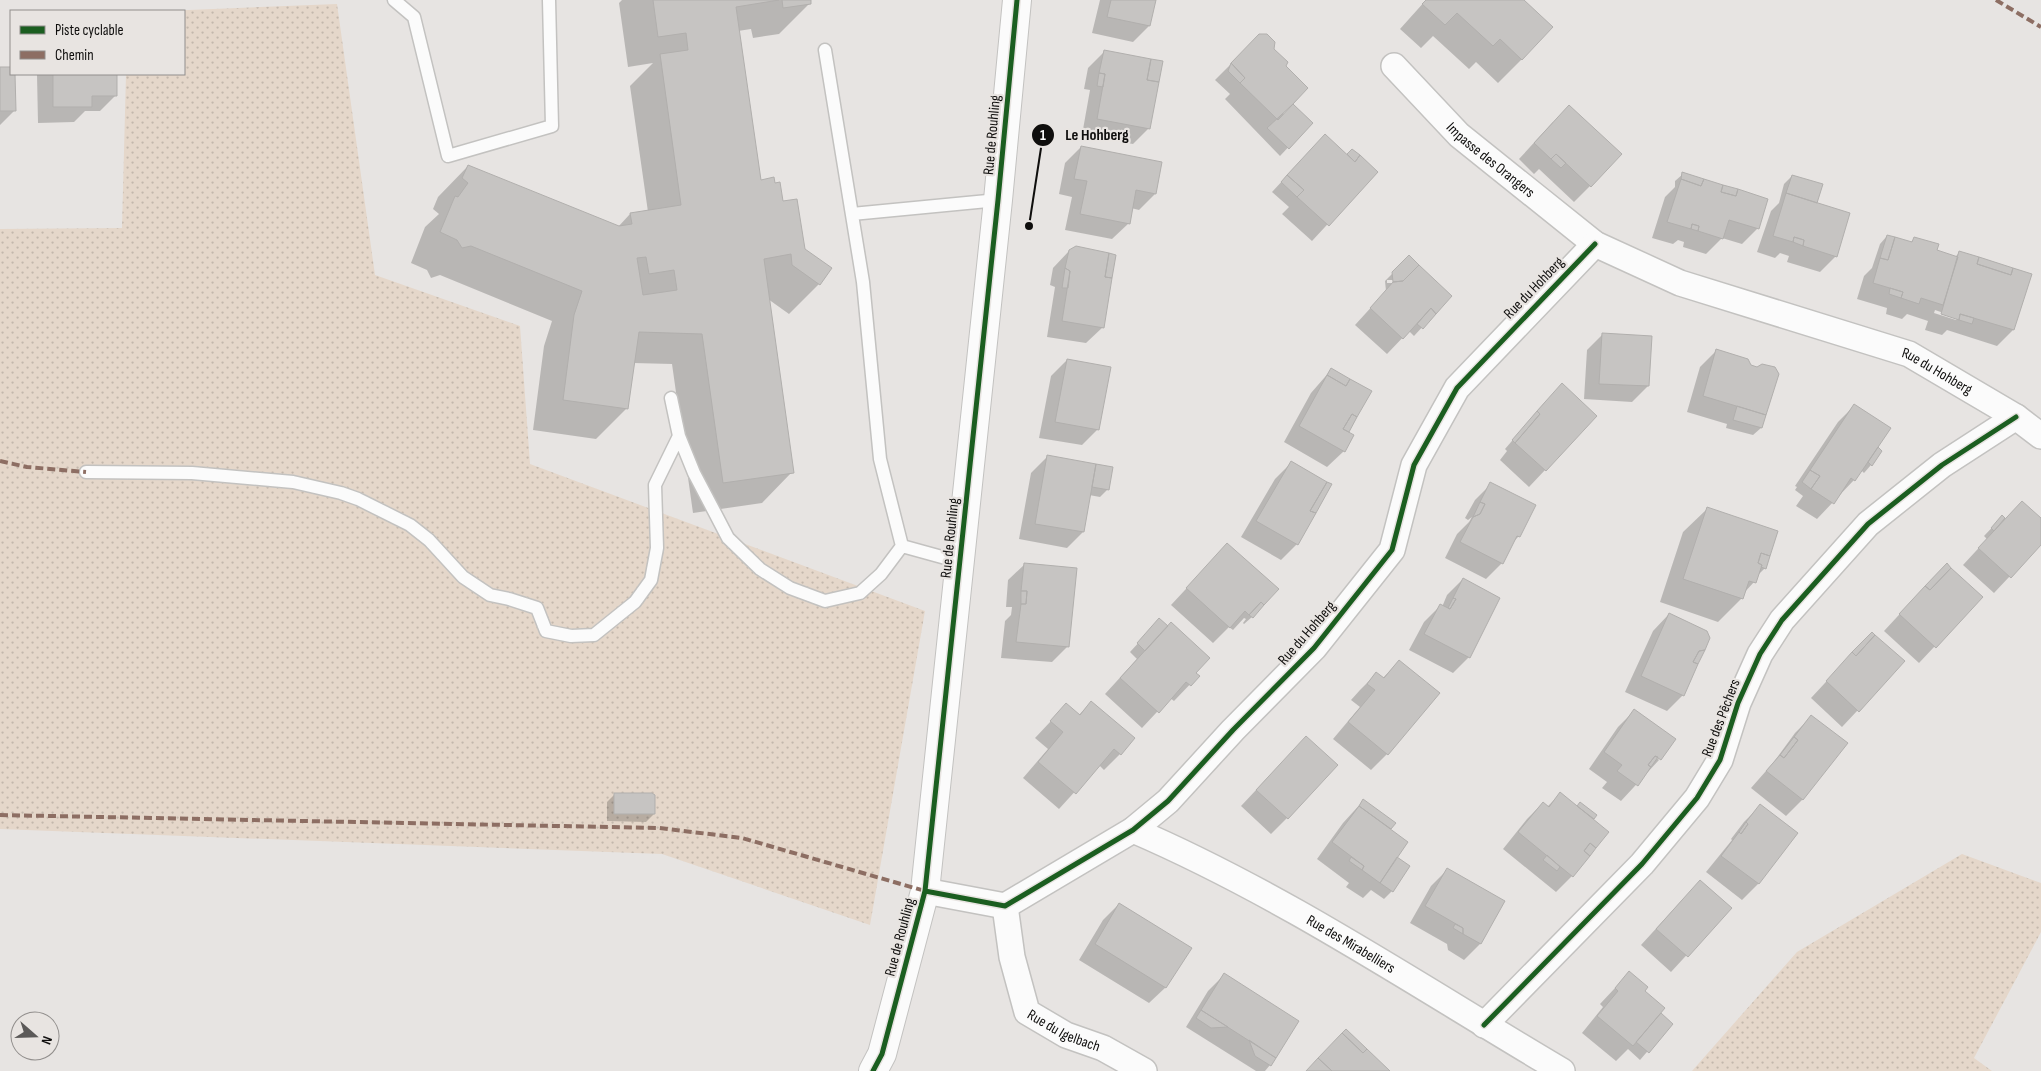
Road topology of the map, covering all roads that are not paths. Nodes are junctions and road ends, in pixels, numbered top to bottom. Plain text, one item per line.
1 (394, 0) edge
2 (549, 0) edge
3 (1017, 0) edge
4 (825, 50) dead end
5 (1394, 66) dead end
6 (998, 200) junction
7 (852, 214) junction
8 (1595, 244) junction
9 (671, 398) dead end
10 (2016, 416) junction
11 (679, 436) junction
12 (2041, 436) edge
13 (86, 472) dead end
14 (902, 546) junction
15 (960, 562) junction
16 (1134, 830) junction
17 (925, 891) junction
18 (1005, 906) junction
19 (1484, 1025) junction
20 (873, 1071) edge
21 (1144, 1071) edge
22 (1562, 1071) edge

1 - 2 lane
3 - 6 street, Rue de Rouhling
4 - 7 lane
5 - 8 street, Impasse des Orangers
6 - 7 lane
6 - 15 street, Rue de Rouhling
7 - 14 lane
8 - 10 street, Rue du Hohberg
8 - 16 street, Rue du Hohberg
9 - 11 lane
10 - 12 street, Rue du Hohberg
10 - 19 street, Rue des Pêchers
11 - 13 lane
11 - 14 lane
14 - 15 lane
15 - 17 street, Rue de Rouhling
16 - 18 street, Rue du Hohberg
16 - 19 street, Rue des Mirabelliers
17 - 18 street
17 - 20 street, Rue de Rouhling
18 - 21 street, Rue du Igelbach
19 - 22 street, Rue des Mirabelliers

